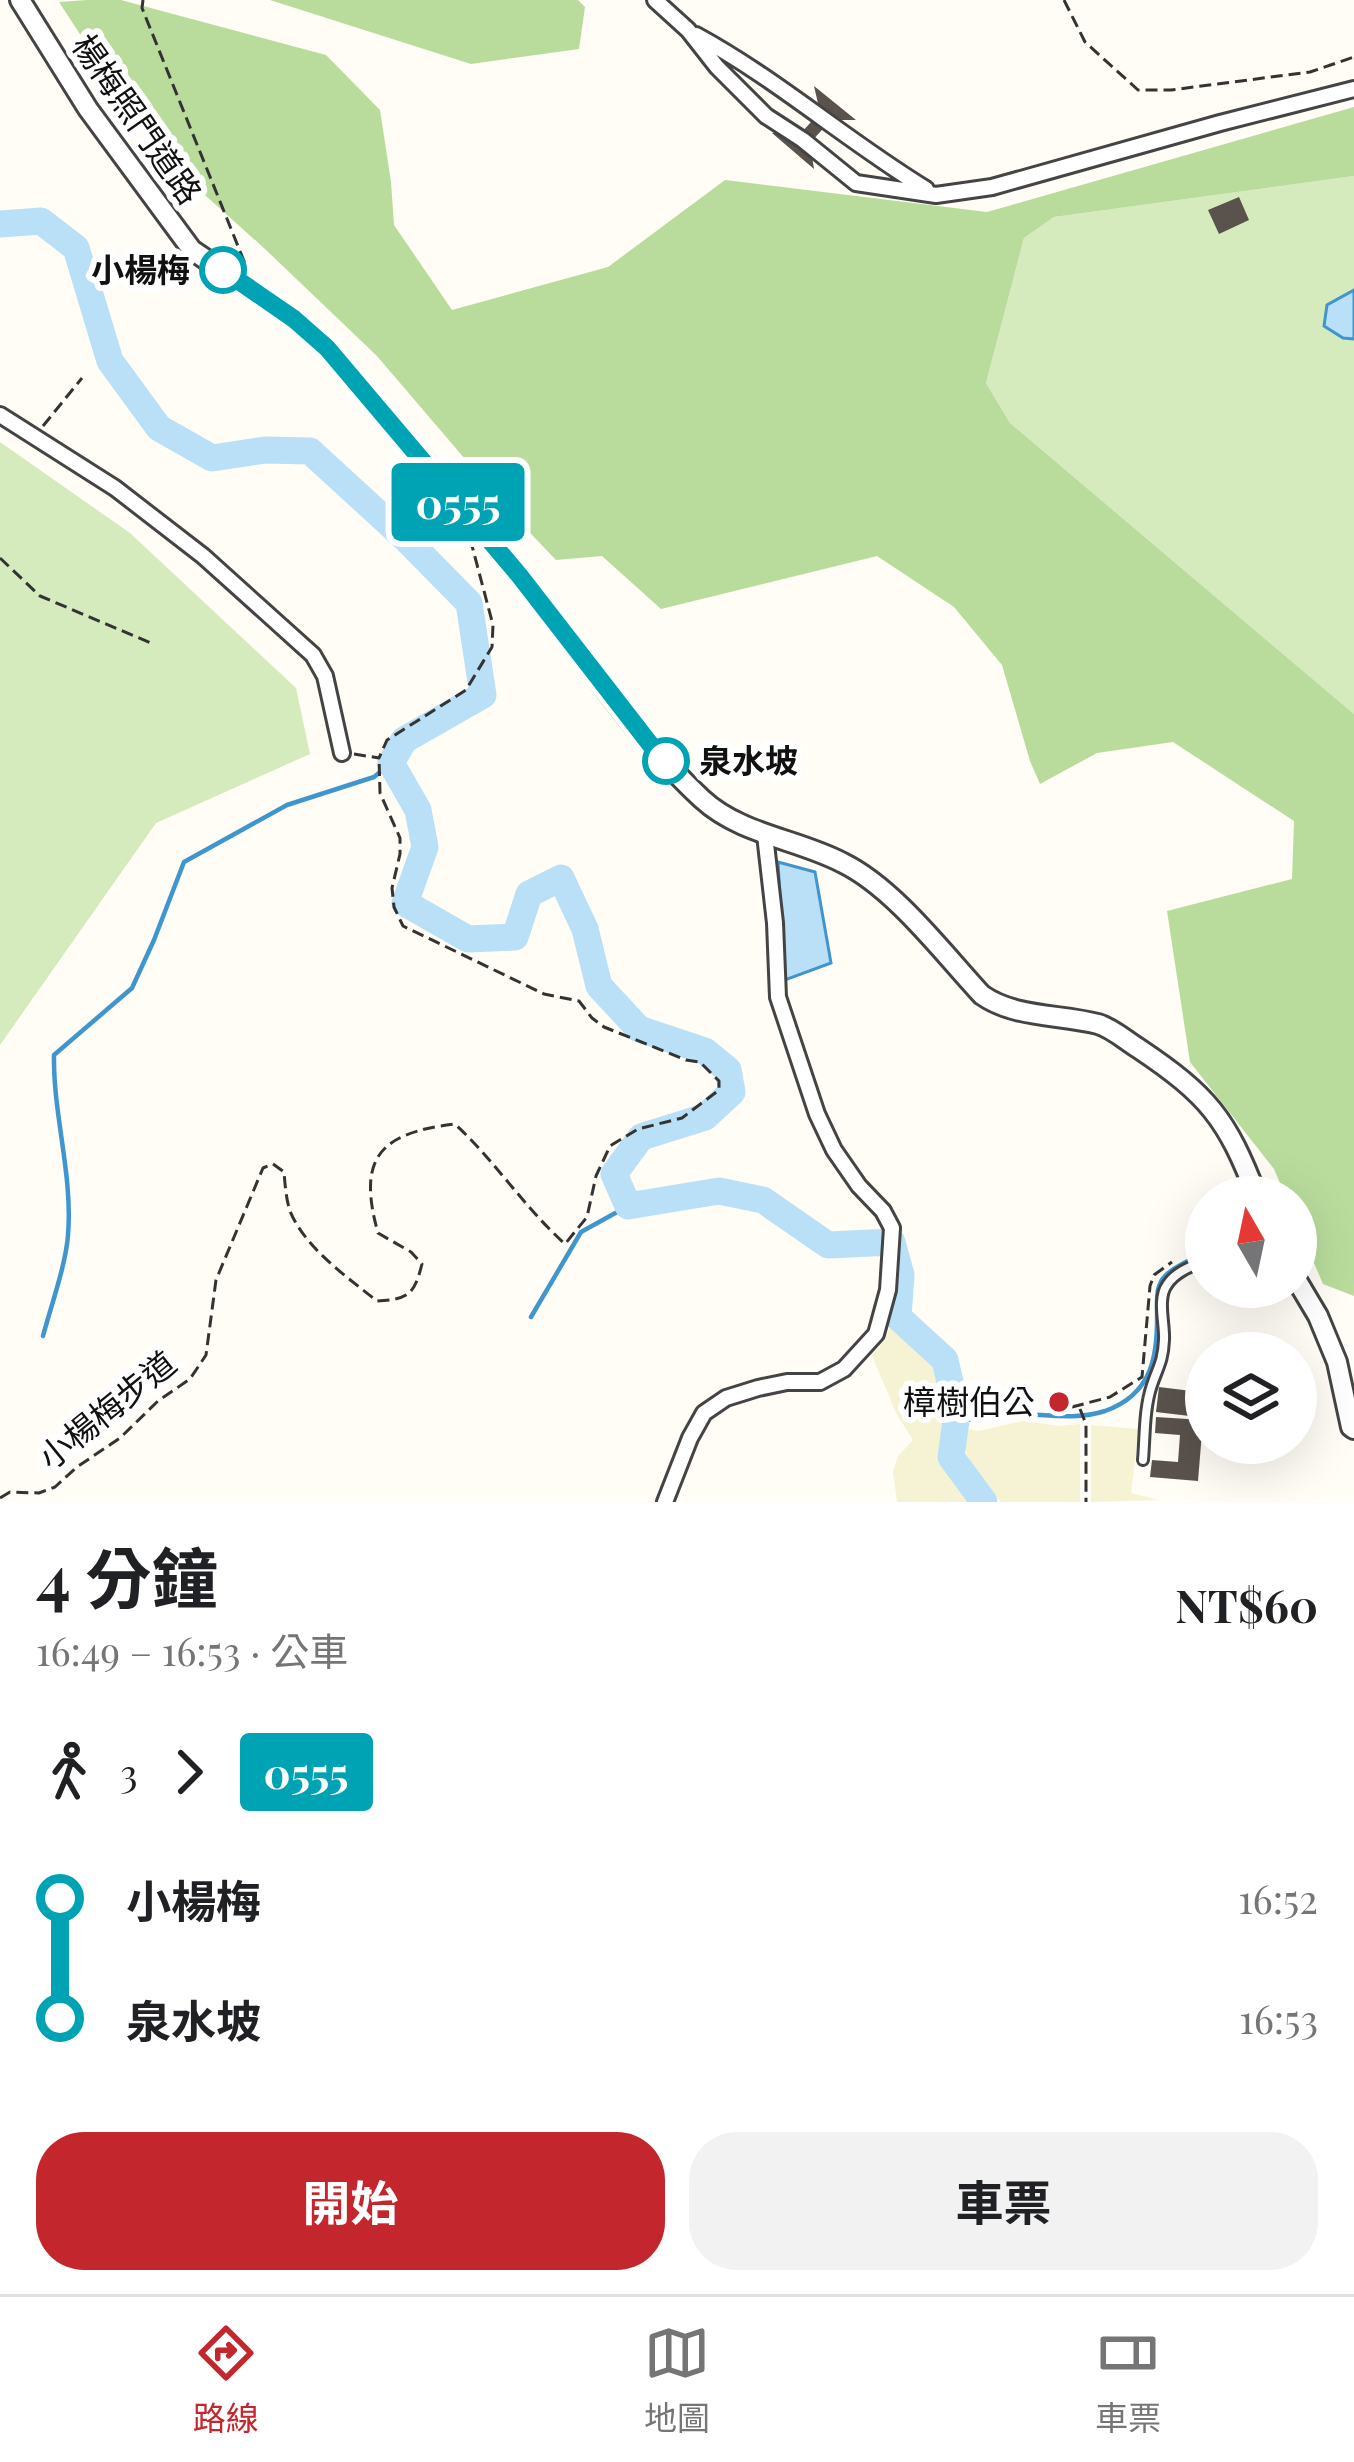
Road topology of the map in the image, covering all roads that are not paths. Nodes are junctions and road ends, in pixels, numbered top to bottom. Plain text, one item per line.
1 (20, 0) edge
2 (655, 0) edge
3 (688, 30) junction
4 (1354, 89) edge
5 (936, 195) junction
6 (0, 415) edge
7 (342, 752) road end
8 (765, 835) junction
9 (1249, 1176) edge
10 (1185, 1270) edge
11 (1313, 1308) edge
12 (1144, 1373) dead end
13 (1157, 1373) junction
14 (1354, 1430) edge
15 (1143, 1460) dead end
16 (665, 1502) edge

1 - 8 street, 楊梅照門道路
2 - 3 street
3 - 5 street
3 - 5 street
4 - 5 street
6 - 7 street
8 - 9 street, 楊梅照門道路
8 - 16 street
10 - 13 lane
11 - 14 street
12 - 13 lane
13 - 15 lane

